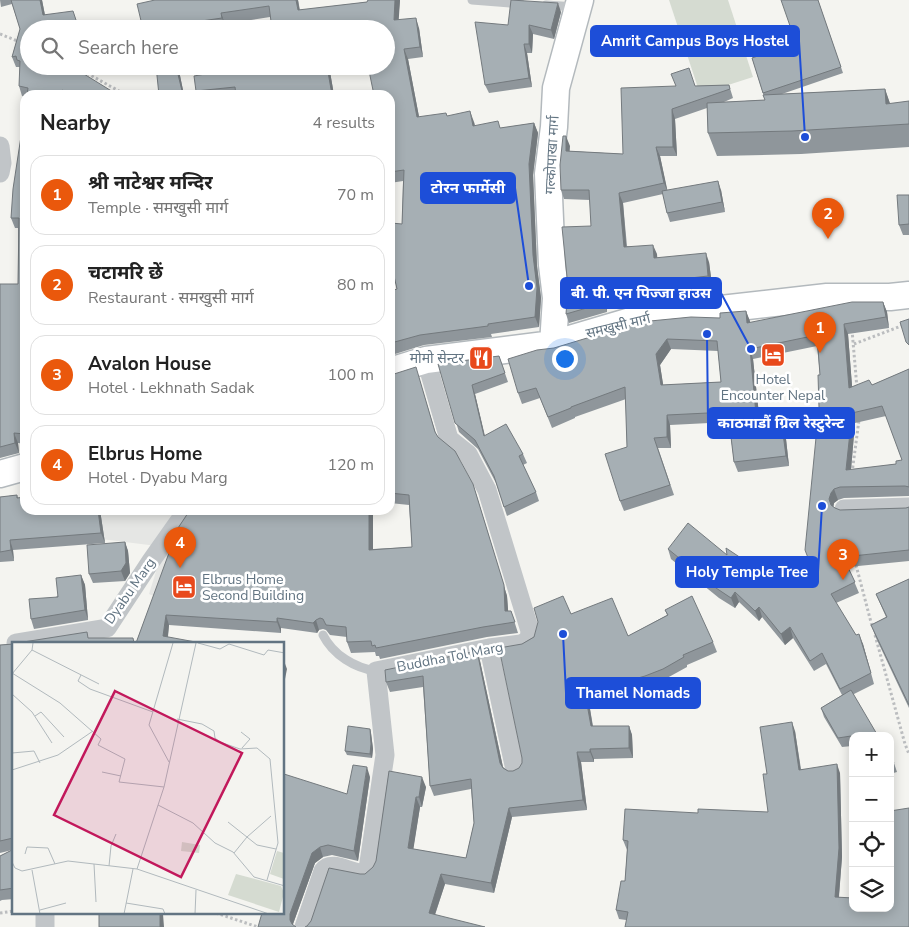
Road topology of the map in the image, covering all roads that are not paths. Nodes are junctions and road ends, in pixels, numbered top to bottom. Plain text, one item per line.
1 (472, 0) edge
2 (579, 4) edge
3 (0, 146) edge
4 (0, 173) edge
5 (909, 295) edge
6 (553, 344) junction
7 (426, 360) junction
8 (395, 369) edge
9 (20, 468) edge
10 (0, 474) edge
11 (909, 508) edge
12 (844, 509) edge
13 (183, 515) edge
14 (323, 635) edge
15 (24, 642) edge
16 (489, 648) junction
17 (376, 671) junction
18 (514, 770) edge
19 (46, 914) edge
20 (45, 927) edge
21 (304, 927) edge

1 - 2 lane
2 - 6 main road, गल्कोपाखा मार्ग
3 - 4 street
5 - 6 main road, समखुसी मार्ग
6 - 7 main road, समखुसी मार्ग
7 - 8 main road, समखुसी मार्ग
7 - 16 street, Buddha Tol Marg
9 - 10 main road
11 - 12 street
13 - 15 street, Dyabu Marg
14 - 17 lane
16 - 17 street, Buddha Tol Marg
16 - 18 street
17 - 21 street
19 - 20 street

